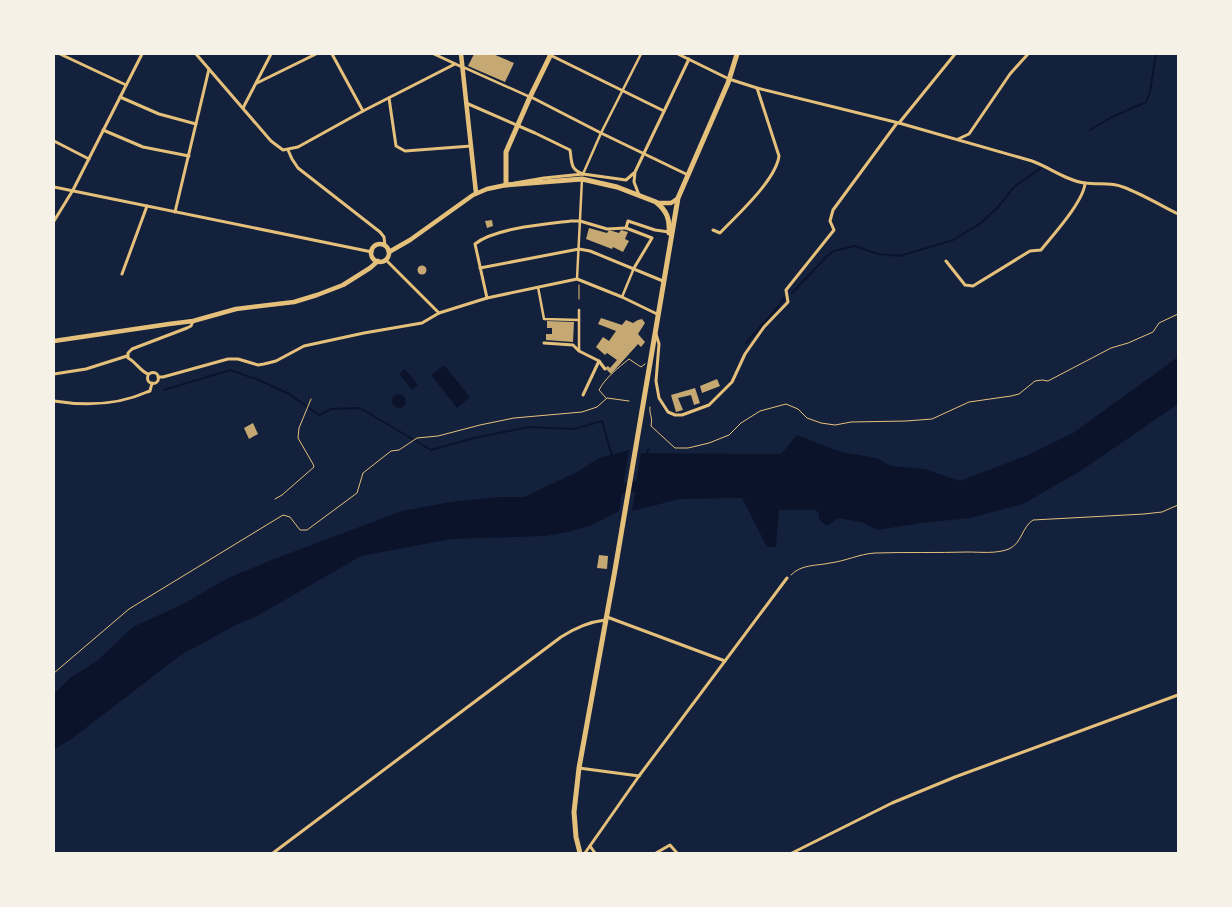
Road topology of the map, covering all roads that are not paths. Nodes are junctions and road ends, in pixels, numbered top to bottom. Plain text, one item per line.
1 (60, 54) edge
2 (142, 54) edge
3 (196, 54) edge
4 (271, 54) edge
5 (316, 54) edge
6 (332, 54) edge
7 (434, 54) edge
8 (461, 54) edge
9 (550, 54) edge
10 (641, 54) edge
11 (678, 54) edge
12 (737, 54) edge
13 (955, 54) edge
14 (1028, 54) edge
15 (689, 59) junction
16 (454, 64) junction
17 (463, 67) junction
18 (209, 69) junction
19 (730, 79) junction
20 (257, 84) junction
21 (126, 85) junction
22 (756, 88) junction
23 (623, 91) junction
24 (120, 97) junction
25 (530, 97) junction
26 (389, 98) junction
27 (466, 103) junction
28 (243, 108) junction
29 (363, 111) junction
30 (664, 111) junction
31 (898, 123) junction
32 (196, 124) junction
33 (517, 126) junction
34 (103, 130) junction
35 (601, 134) junction
36 (957, 139) junction
37 (54, 141) edge
38 (472, 146) junction
39 (288, 150) junction
40 (643, 154) junction
41 (189, 156) junction
42 (89, 159) junction
43 (634, 172) junction
44 (688, 175) junction
45 (583, 176) junction
46 (1085, 183) junction
47 (506, 185) junction
48 (54, 187) edge
49 (73, 190) junction
50 (476, 193) junction
51 (639, 195) junction
52 (678, 198) junction
53 (656, 202) junction
54 (147, 206) junction
55 (175, 212) junction
56 (1178, 214) edge
57 (580, 220) junction
58 (54, 221) edge
59 (626, 228) junction
60 (713, 230) dead end
61 (669, 232) junction
62 (670, 241) junction
63 (385, 246) junction
64 (579, 249) junction
65 (372, 252) junction
66 (389, 252) junction
67 (386, 260) junction
68 (378, 261) junction
69 (946, 262) dead end
70 (480, 268) junction
71 (634, 268) junction
72 (122, 274) dead end
73 (577, 279) junction
74 (663, 281) junction
75 (538, 286) junction
76 (622, 297) junction
77 (487, 298) junction
78 (579, 310) dead end
79 (439, 313) junction
80 (658, 314) junction
81 (193, 320) junction
82 (579, 320) junction
83 (655, 331) junction
84 (54, 341) edge
85 (544, 343) dead end
86 (579, 351) junction
87 (127, 356) junction
88 (600, 361) junction
89 (605, 369) dead end
90 (54, 374) edge
91 (148, 374) junction
92 (158, 377) junction
93 (152, 384) junction
94 (583, 395) dead end
95 (54, 401) edge
96 (787, 578) road end
97 (606, 619) junction
98 (725, 661) junction
99 (1178, 696) edge
100 (579, 768) junction
101 (639, 776) junction
102 (590, 846) junction
103 (273, 853) edge
104 (580, 853) edge
105 (585, 853) edge
106 (595, 853) edge
107 (656, 853) edge
108 (677, 853) edge
109 (792, 853) edge

1 - 21 street
2 - 21 street
3 - 18 street
4 - 20 street
5 - 20 street
6 - 29 street
7 - 16 street
8 - 17 main road
9 - 23 street
9 - 25 main road
10 - 23 street
11 - 15 street
12 - 19 main road
13 - 31 street
14 - 36 street
15 - 19 street
15 - 30 street
16 - 17 street
16 - 26 street
17 - 25 street
17 - 27 main road
18 - 28 street
18 - 32 street
19 - 22 street
19 - 44 main road
20 - 28 street
21 - 24 street
22 - 31 street
22 - 60 street
23 - 30 street
23 - 35 street
24 - 32 street
24 - 34 street
25 - 33 main road
25 - 35 street
26 - 29 street
26 - 38 street
27 - 33 street
27 - 38 main road
28 - 39 street
29 - 39 street
30 - 40 street
31 - 36 street
31 - 83 street
32 - 41 street
33 - 45 street
33 - 47 main road
34 - 41 street
34 - 42 street
35 - 40 street
35 - 45 street
36 - 46 street
37 - 42 street
38 - 50 main road
39 - 63 street
40 - 43 street
40 - 44 street
41 - 55 street
42 - 49 street
43 - 45 street
43 - 51 street
44 - 52 main road
45 - 47 main road
45 - 51 main road
45 - 57 street
46 - 56 street
46 - 69 street
47 - 50 main road
48 - 49 street
49 - 54 street
49 - 58 street
50 - 66 main road
51 - 53 main road
52 - 53 main road
52 - 62 main road
53 - 61 main road
54 - 55 street
54 - 72 street
55 - 65 street
57 - 59 street
57 - 64 street
57 - 70 street
59 - 61 street
59 - 71 street
61 - 62 main road
62 - 74 main road
63 - 65 main road
63 - 66 main road
64 - 70 street
64 - 71 street
64 - 73 street
65 - 68 main road
66 - 67 main road
67 - 68 main road
67 - 79 street
68 - 81 main road
70 - 77 street
71 - 74 street
71 - 76 street
73 - 75 street
73 - 76 street
74 - 80 main road
75 - 77 street
75 - 82 street
76 - 80 street
77 - 79 street
78 - 82 street
79 - 92 street
80 - 83 main road
81 - 84 main road
81 - 87 street
82 - 86 street
83 - 97 main road
85 - 86 street
86 - 88 street
87 - 90 street
87 - 91 street
88 - 89 street
88 - 94 street
91 - 92 street
91 - 93 street
92 - 93 street
93 - 95 street
96 - 98 street
97 - 98 street
97 - 100 main road
97 - 103 street
98 - 101 street
99 - 109 street
100 - 101 street
100 - 104 main road
101 - 102 street
102 - 105 street
102 - 106 street
107 - 108 street

